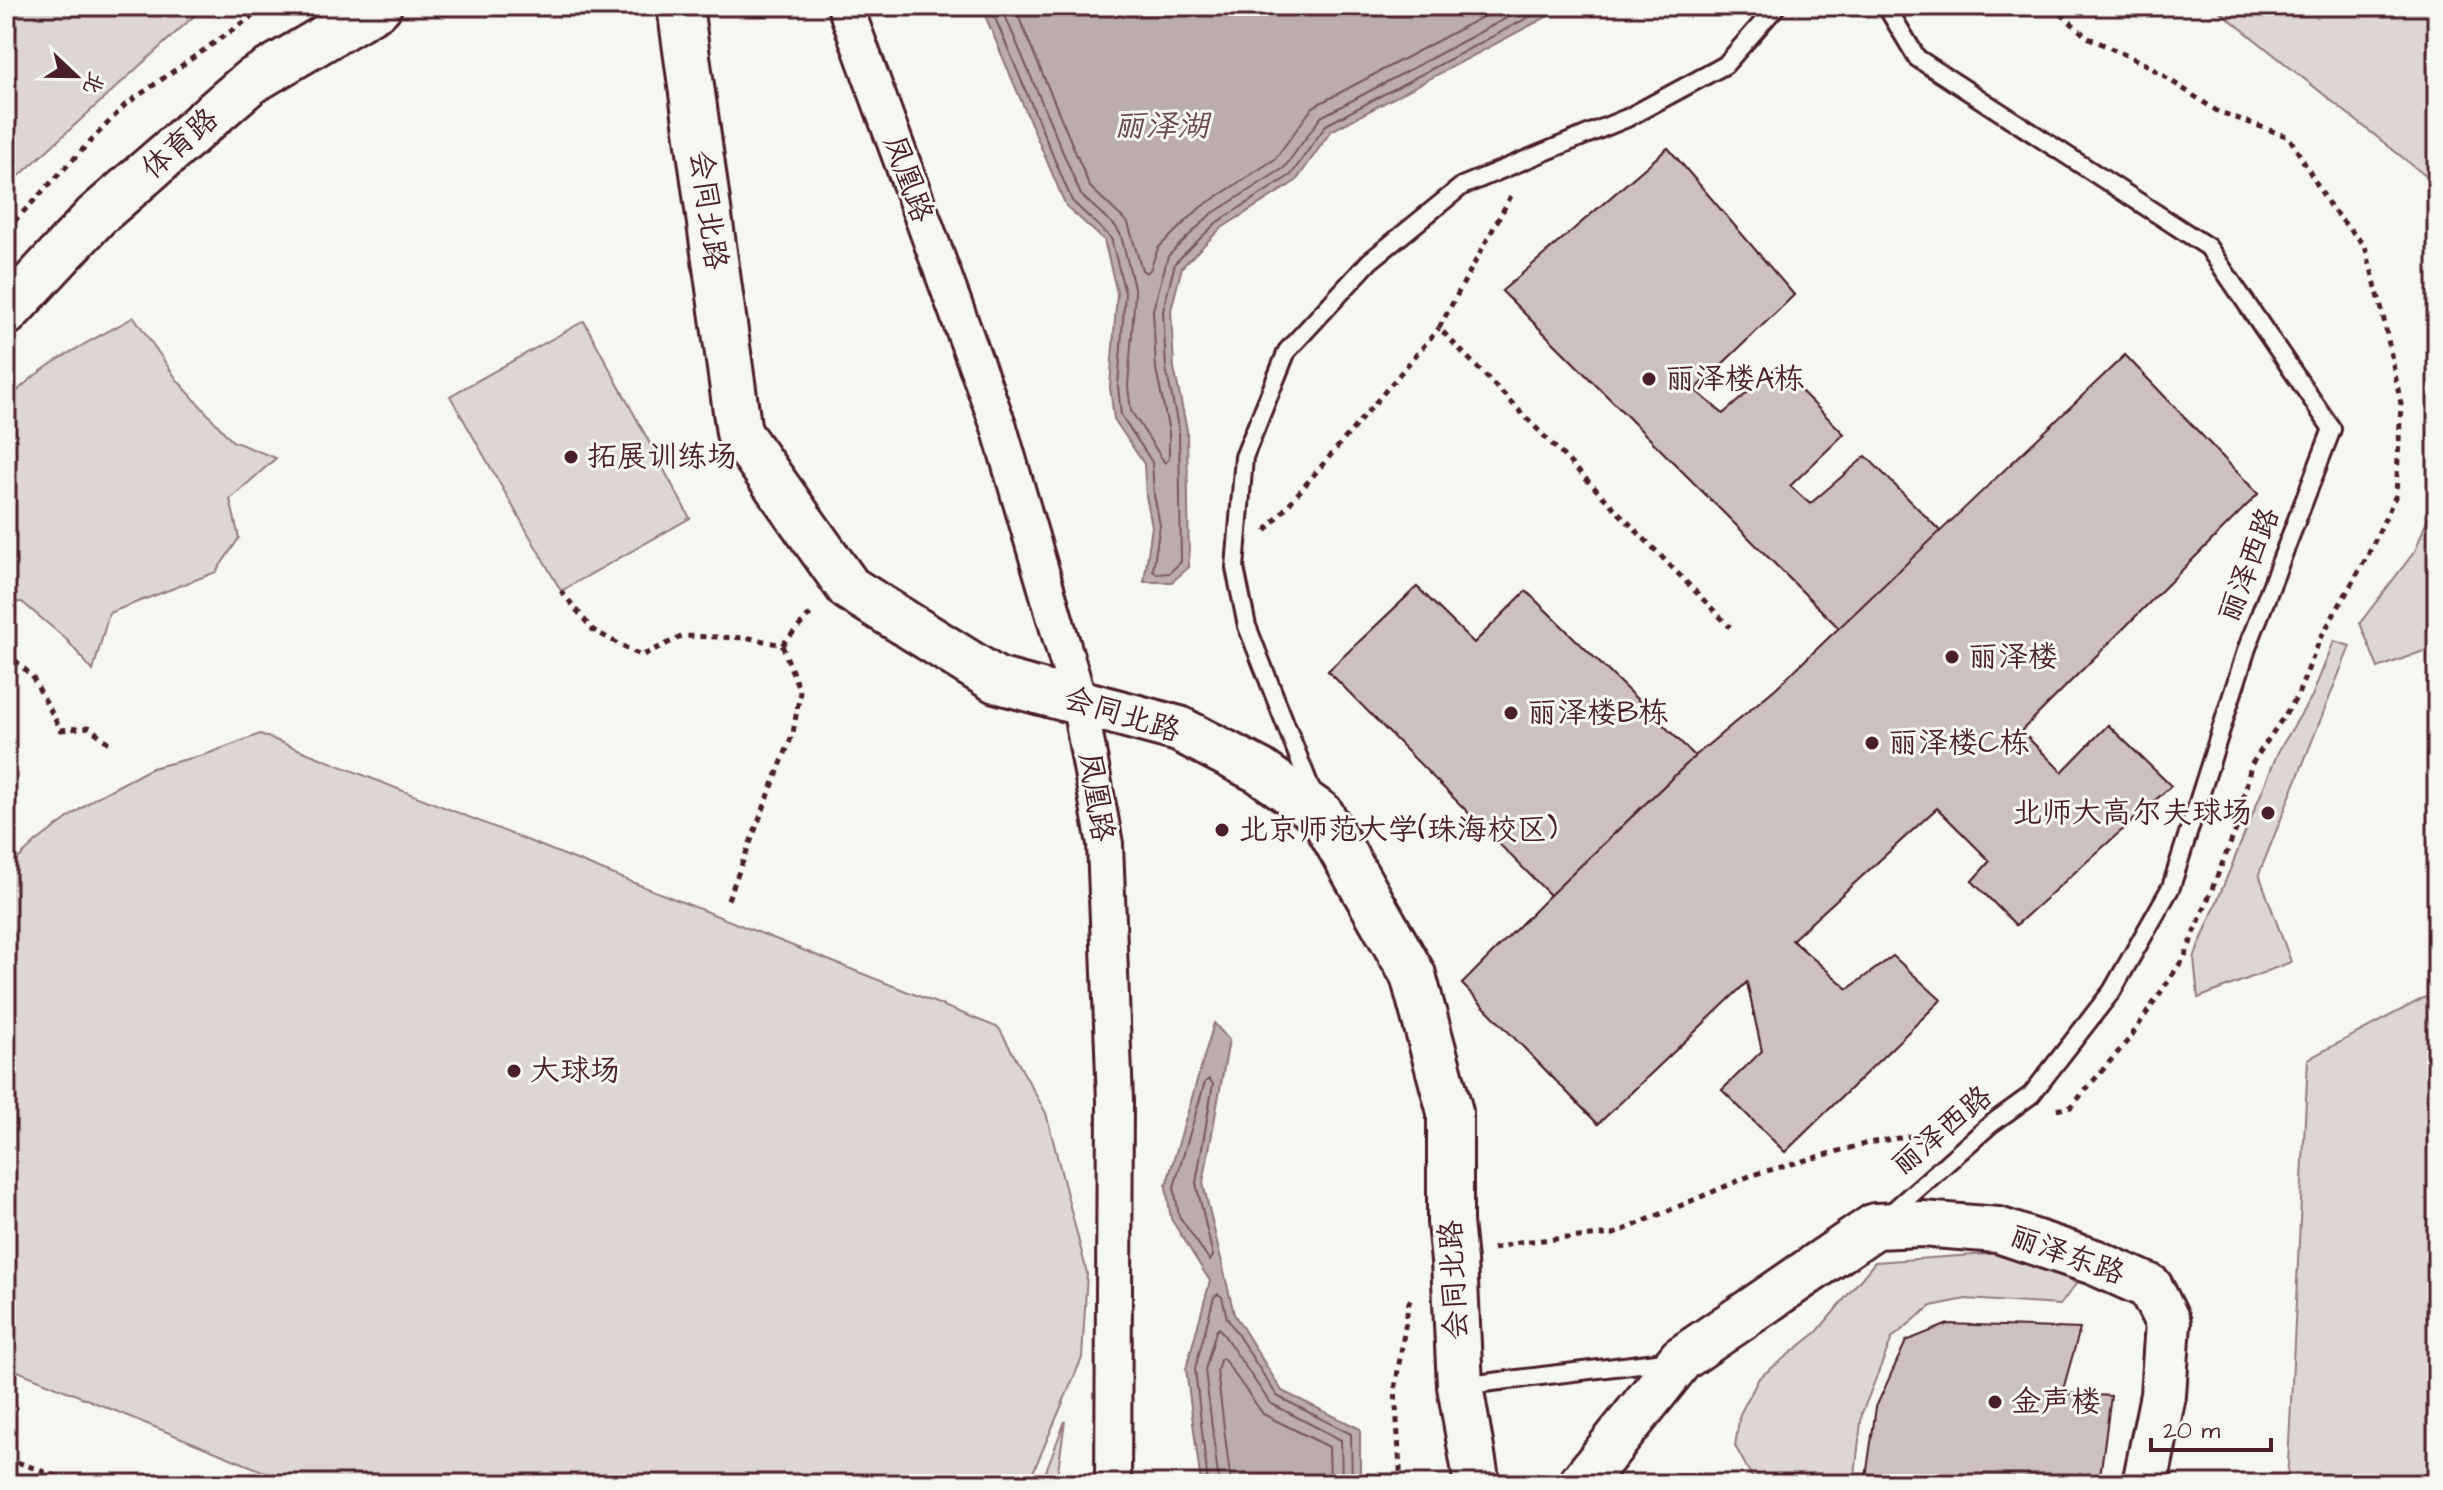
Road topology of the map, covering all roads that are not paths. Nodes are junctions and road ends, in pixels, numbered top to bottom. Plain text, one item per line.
1 (379, 6) edge
2 (680, 6) edge
3 (845, 6) edge
4 (1777, 6) edge
5 (1886, 6) edge
6 (6, 313) edge
7 (1079, 701) junction
8 (1321, 814) junction
9 (1875, 1226) junction
10 (1681, 1359) junction
11 (1460, 1386) junction
12 (1113, 1484) edge
13 (1477, 1484) edge
14 (1581, 1484) edge
15 (2145, 1484) edge

1 - 6 street, 体育路
2 - 7 street, 会同北路
3 - 7 street, 凤凰路
4 - 8 lane
5 - 9 lane, 丽泽西路
7 - 8 street, 会同北路
7 - 12 street, 凤凰路
8 - 11 street, 会同北路
9 - 10 street
9 - 15 street, 丽泽东路
10 - 11 lane
10 - 14 street
11 - 13 street, 会同北路

